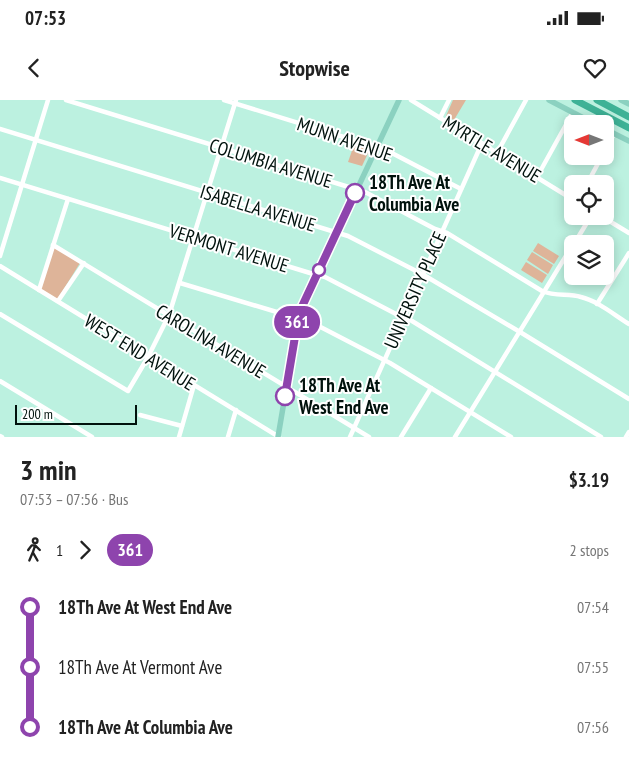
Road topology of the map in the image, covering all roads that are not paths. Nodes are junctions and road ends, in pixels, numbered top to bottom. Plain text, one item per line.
1 (48, 100) edge
2 (66, 100) edge
3 (224, 100) edge
4 (399, 100) edge
5 (411, 100) edge
6 (449, 100) edge
7 (526, 100) edge
8 (549, 100) edge
9 (575, 100) edge
10 (597, 100) edge
11 (236, 102) edge
12 (572, 112) junction
13 (578, 115) edge
14 (629, 117) edge
15 (440, 118) junction
16 (629, 128) edge
17 (0, 129) edge
18 (614, 134) edge
19 (36, 140) junction
20 (629, 141) edge
21 (482, 143) junction
22 (377, 147) junction
23 (221, 148) junction
24 (497, 153) junction
25 (537, 177) junction
26 (0, 178) edge
27 (22, 184) junction
28 (461, 189) junction
29 (357, 190) junction
30 (207, 193) junction
31 (564, 194) edge
32 (68, 199) junction
33 (614, 224) edge
34 (442, 231) junction
35 (336, 232) junction
36 (629, 234) edge
37 (194, 237) junction
38 (53, 245) junction
39 (629, 253) edge
40 (0, 256) edge
41 (564, 260) edge
42 (84, 263) junction
43 (0, 266) edge
44 (422, 274) junction
45 (316, 275) junction
46 (180, 283) junction
47 (39, 290) junction
48 (544, 292) junction
49 (58, 301) junction
50 (597, 304) junction
51 (0, 314) edge
52 (169, 315) junction
53 (403, 317) junction
54 (298, 318) junction
55 (629, 324) edge
56 (520, 332) junction
57 (148, 357) junction
58 (384, 360) junction
59 (495, 372) junction
60 (0, 381) edge
61 (194, 385) junction
62 (287, 387) junction
63 (430, 388) junction
64 (629, 399) edge
65 (236, 410) junction
66 (470, 412) junction
67 (140, 415) dead end
68 (182, 426) junction
69 (354, 428) junction
70 (629, 432) edge
71 (92, 437) edge
72 (179, 437) edge
73 (228, 437) edge
74 (278, 437) edge
75 (350, 437) edge
76 (369, 437) edge
77 (401, 437) edge
78 (455, 437) edge
79 (511, 437) edge
80 (601, 437) edge
81 (626, 437) edge

1 - 19 street
2 - 23 street, COLUMBIA AVENUE
3 - 11 street, MUNN AVENUE
4 - 22 main road
5 - 15 street, MYRTLE AVENUE
6 - 15 street
7 - 24 street
8 - 12 main road
9 - 16 highway
10 - 14 highway
11 - 22 street, MUNN AVENUE
11 - 23 street
12 - 13 main road
12 - 25 street
15 - 21 street, MYRTLE AVENUE
17 - 19 street, ISABELLA AVENUE
18 - 20 main road
19 - 27 street
19 - 30 street, ISABELLA AVENUE
21 - 24 street, MYRTLE AVENUE
21 - 28 street, UNIVERSITY PLACE
22 - 28 street, MUNN AVENUE
22 - 29 main road
23 - 29 street, COLUMBIA AVENUE
23 - 30 street
24 - 25 street, MYRTLE AVENUE
25 - 31 street, MYRTLE AVENUE
26 - 27 street, VERMONT AVENUE
27 - 32 street, VERMONT AVENUE
27 - 40 street
28 - 34 street, UNIVERSITY PLACE
29 - 34 street, COLUMBIA AVENUE
29 - 35 main road
30 - 35 street, ISABELLA AVENUE
30 - 37 street
32 - 37 street, VERMONT AVENUE
32 - 38 street
33 - 36 street
34 - 44 street, UNIVERSITY PLACE
34 - 48 street, COLUMBIA AVENUE
35 - 44 street, ISABELLA AVENUE
35 - 45 main road
37 - 45 street, VERMONT AVENUE
37 - 46 street
38 - 42 street, CAROLINA AVENUE
38 - 47 street
39 - 50 street
41 - 48 street
42 - 49 street
42 - 52 street, CAROLINA AVENUE
43 - 47 street, WEST END AVENUE
44 - 53 street, UNIVERSITY PLACE
44 - 56 street, ISABELLA AVENUE
45 - 53 street, VERMONT AVENUE
45 - 54 main road
46 - 52 street
46 - 54 street
47 - 49 street, WEST END AVENUE
48 - 50 street
48 - 56 street
49 - 57 street, WEST END AVENUE
50 - 55 street
51 - 57 street
52 - 57 street
52 - 62 street, CAROLINA AVENUE
53 - 58 street, UNIVERSITY PLACE
53 - 59 street, VERMONT AVENUE
54 - 58 street
54 - 62 main road
56 - 59 street
56 - 64 street, ISABELLA AVENUE
57 - 61 street, WEST END AVENUE
58 - 63 street
58 - 69 street, UNIVERSITY PLACE
59 - 66 street
59 - 80 street, VERMONT AVENUE
60 - 71 street
61 - 65 street, WEST END AVENUE
61 - 68 street
62 - 69 street, CAROLINA AVENUE
62 - 74 main road
63 - 66 street
63 - 77 street
65 - 73 street
65 - 74 street, WEST END AVENUE
66 - 78 street
66 - 79 street
67 - 68 street
68 - 72 street
69 - 75 street, UNIVERSITY PLACE
69 - 76 street, CAROLINA AVENUE
70 - 81 street

